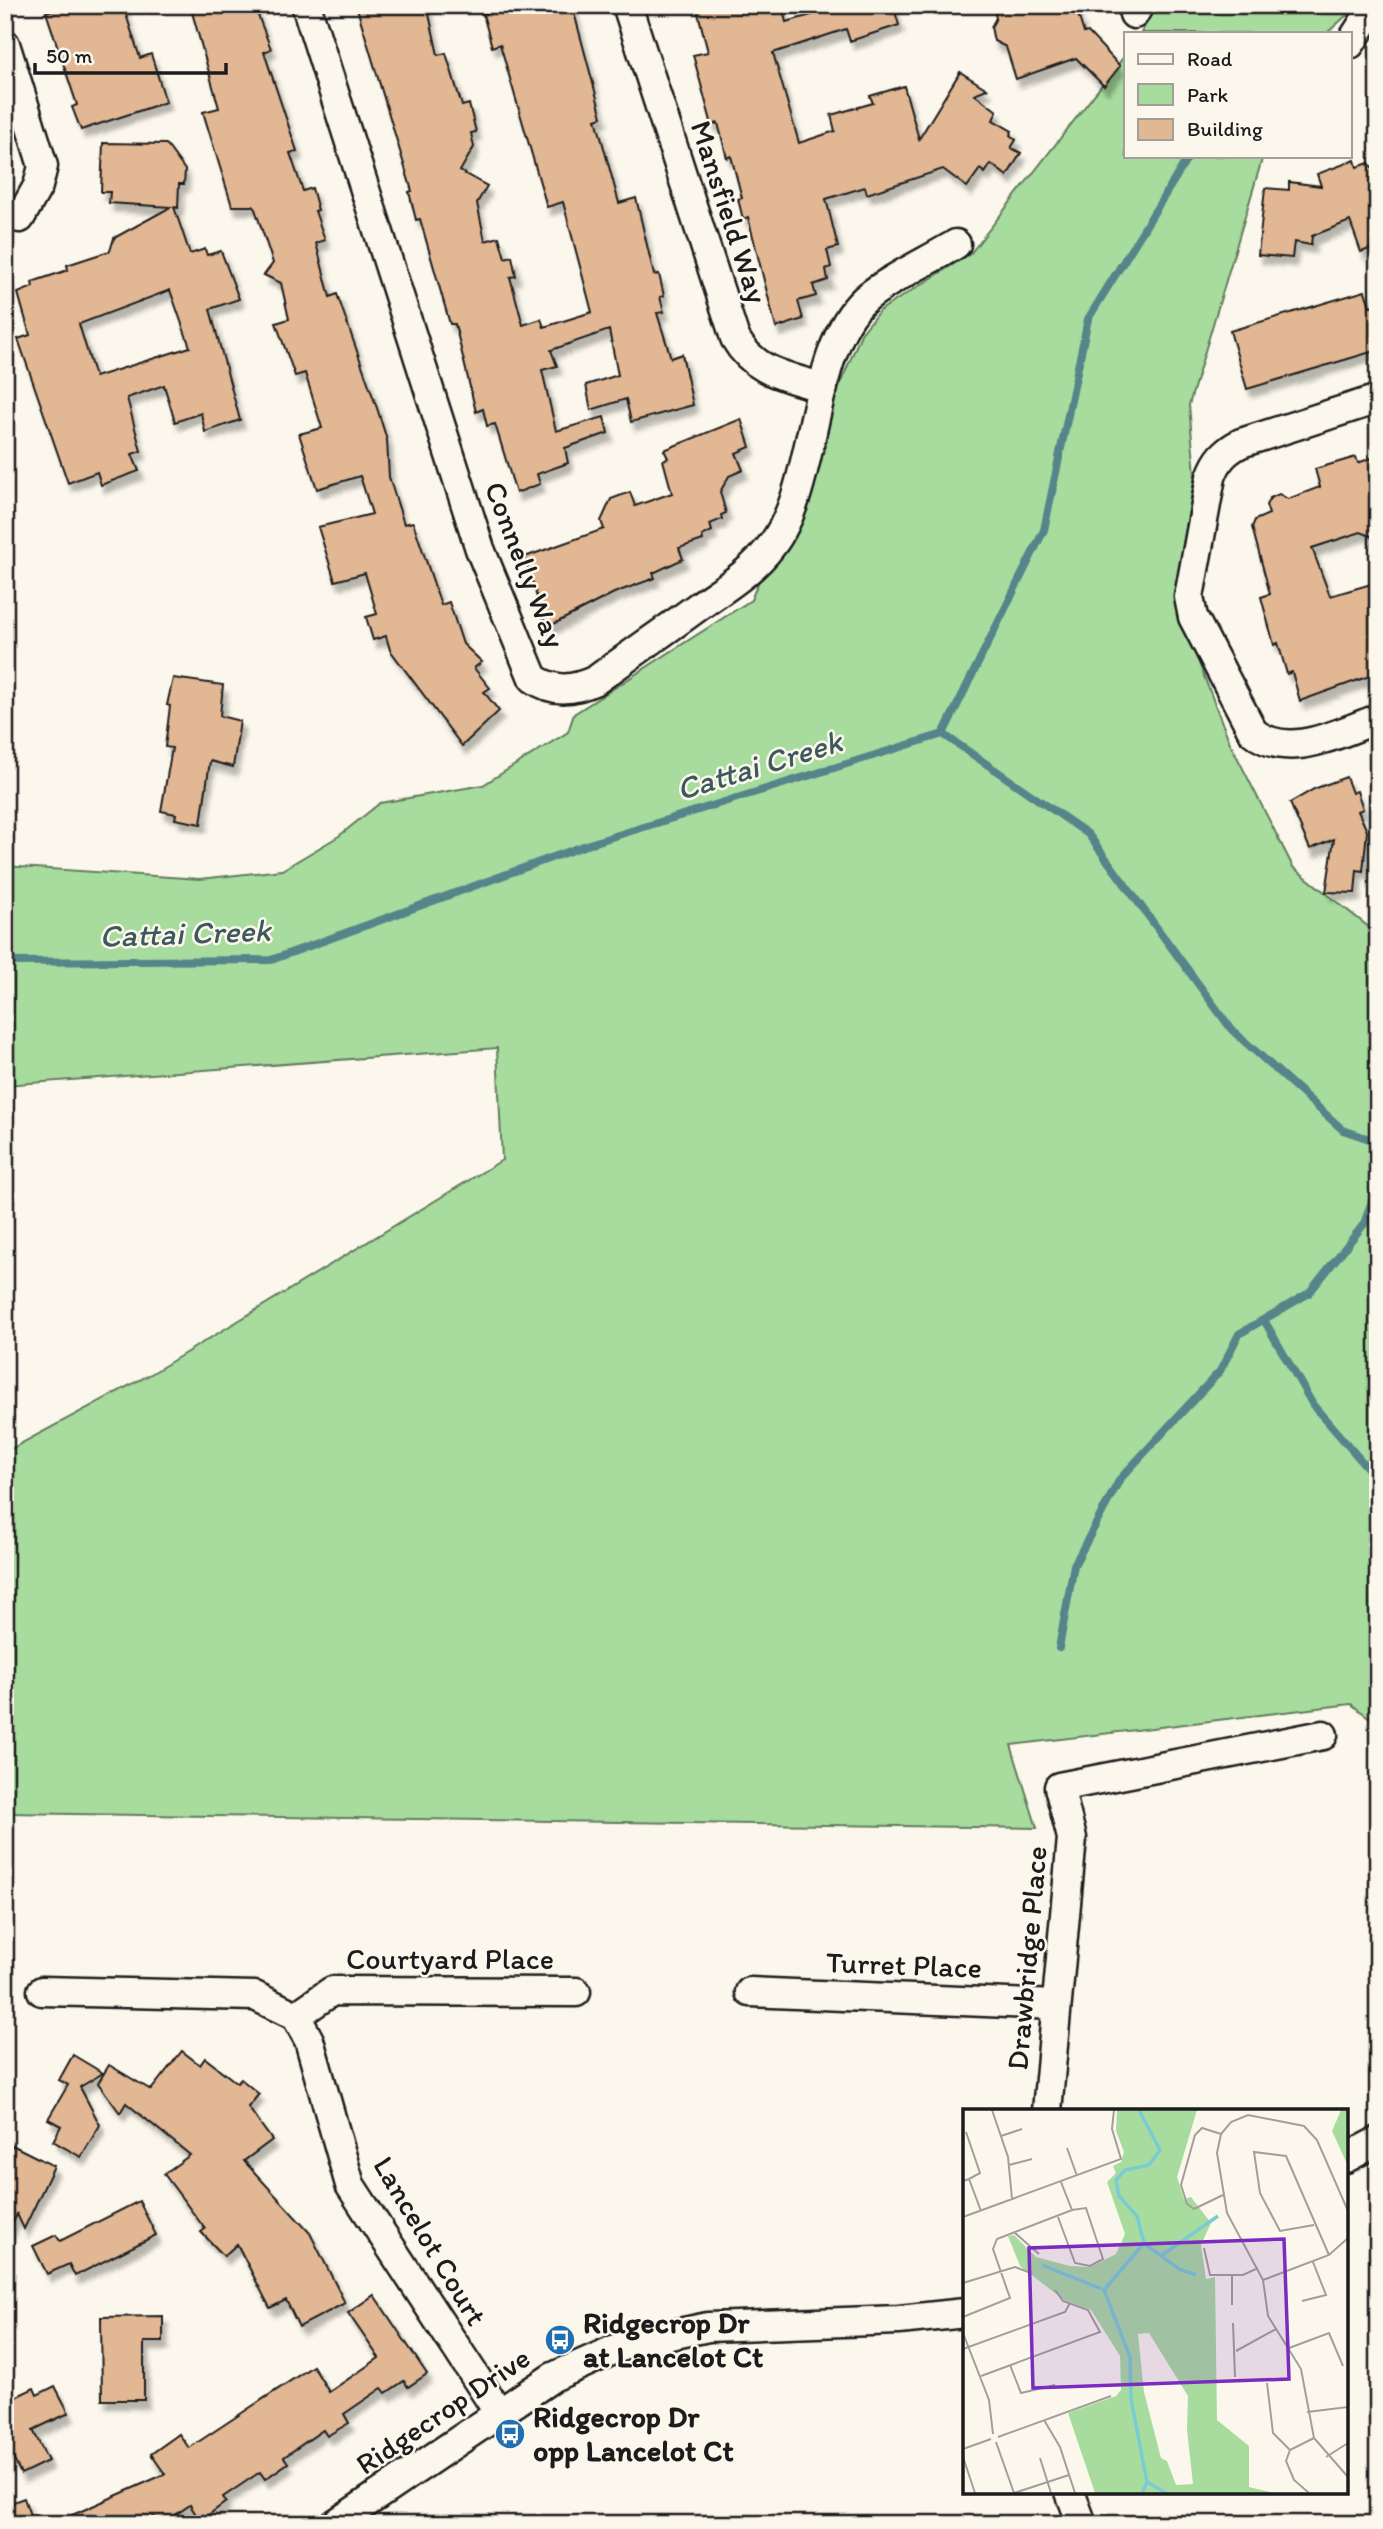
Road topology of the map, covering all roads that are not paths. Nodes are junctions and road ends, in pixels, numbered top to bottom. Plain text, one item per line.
1 (306, 5) edge
2 (627, 5) edge
3 (1374, 5) edge
4 (1352, 41) edge
5 (5, 44) edge
6 (20, 218) dead end
7 (956, 244) dead end
8 (823, 388) junction
9 (1378, 399) edge
10 (1378, 719) edge
11 (1323, 1735) dead end
12 (41, 1992) dead end
13 (576, 1992) dead end
14 (750, 1992) dead end
15 (1056, 2005) junction
16 (296, 2016) junction
17 (1047, 2109) edge
18 (1378, 2141) edge
19 (1348, 2157) edge
20 (963, 2313) edge
21 (499, 2413) junction
22 (1071, 2494) edge
23 (334, 2524) edge
24 (1082, 2524) edge

1 - 8 street, Connelly Way
2 - 8 street, Mansfield Way
3 - 4 street
5 - 6 street
7 - 8 street, Connelly Way
9 - 10 street
11 - 15 street, Drawbridge Place
12 - 16 street
13 - 16 street, Courtyard Place
14 - 15 street, Turret Place
15 - 17 street, Drawbridge Place
16 - 21 street, Lancelot Court
18 - 19 street
20 - 21 street, Ridgecrop Drive
21 - 23 street, Ridgecrop Drive
22 - 24 street

